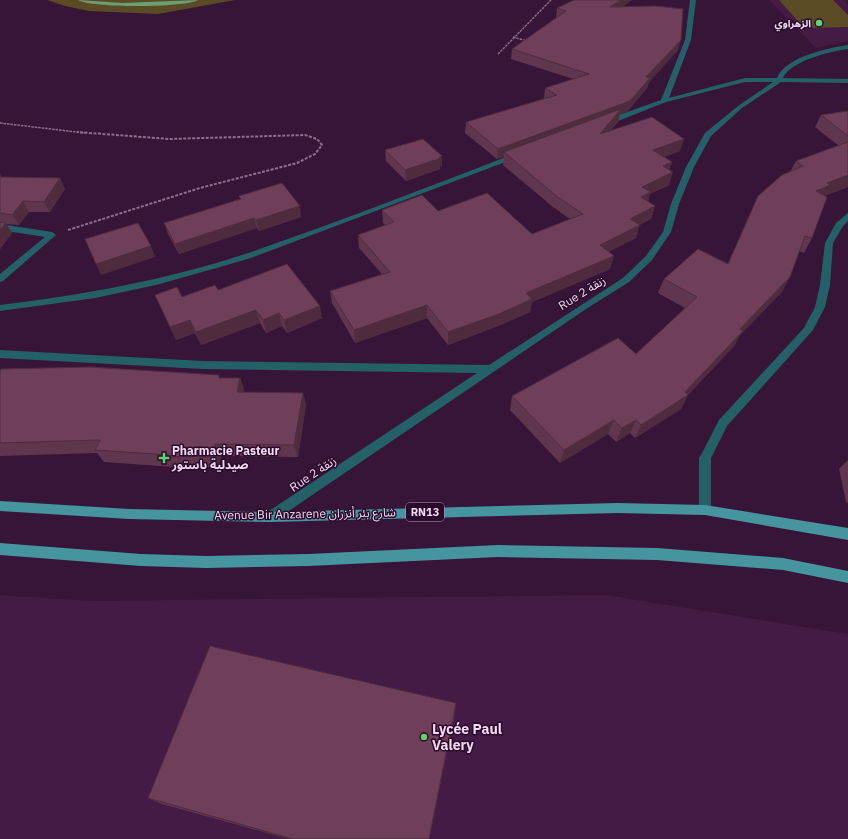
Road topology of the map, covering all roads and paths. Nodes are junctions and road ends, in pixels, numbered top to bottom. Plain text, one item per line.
1 (551, 0) edge
2 (693, 0) edge
3 (514, 37) junction
4 (528, 42) edge
5 (848, 47) edge
6 (498, 54) dead end
7 (779, 81) junction
8 (848, 81) edge
9 (664, 100) junction
10 (0, 123) edge
11 (600, 125) edge
12 (527, 152) edge
13 (848, 216) edge
14 (0, 227) edge
15 (52, 235) junction
16 (0, 279) edge
17 (0, 308) edge
18 (0, 354) edge
19 (490, 368) junction
20 (0, 506) edge
21 (705, 510) junction
22 (270, 517) junction
23 (848, 534) edge
24 (0, 549) edge
25 (848, 577) edge

1 - 3 path
2 - 9 street
3 - 4 path
3 - 6 path
5 - 7 street, Rue 2 زنقة
7 - 8 street
7 - 9 street
7 - 19 street, Rue 2 زنقة
9 - 11 street
10 - 15 path
12 - 17 street
13 - 21 street
14 - 15 street
15 - 16 street
18 - 19 street
19 - 22 street, Rue 2 زنقة
20 - 22 main road, Avenue Bir Anzarene شارع بئر أنزران / RN13
21 - 22 main road, Avenue Bir Anzarene شارع بئر أنزران / RN13
21 - 23 main road, Avenue Bir Anzarene شارع بئر أنزران / RN13
24 - 25 main road

